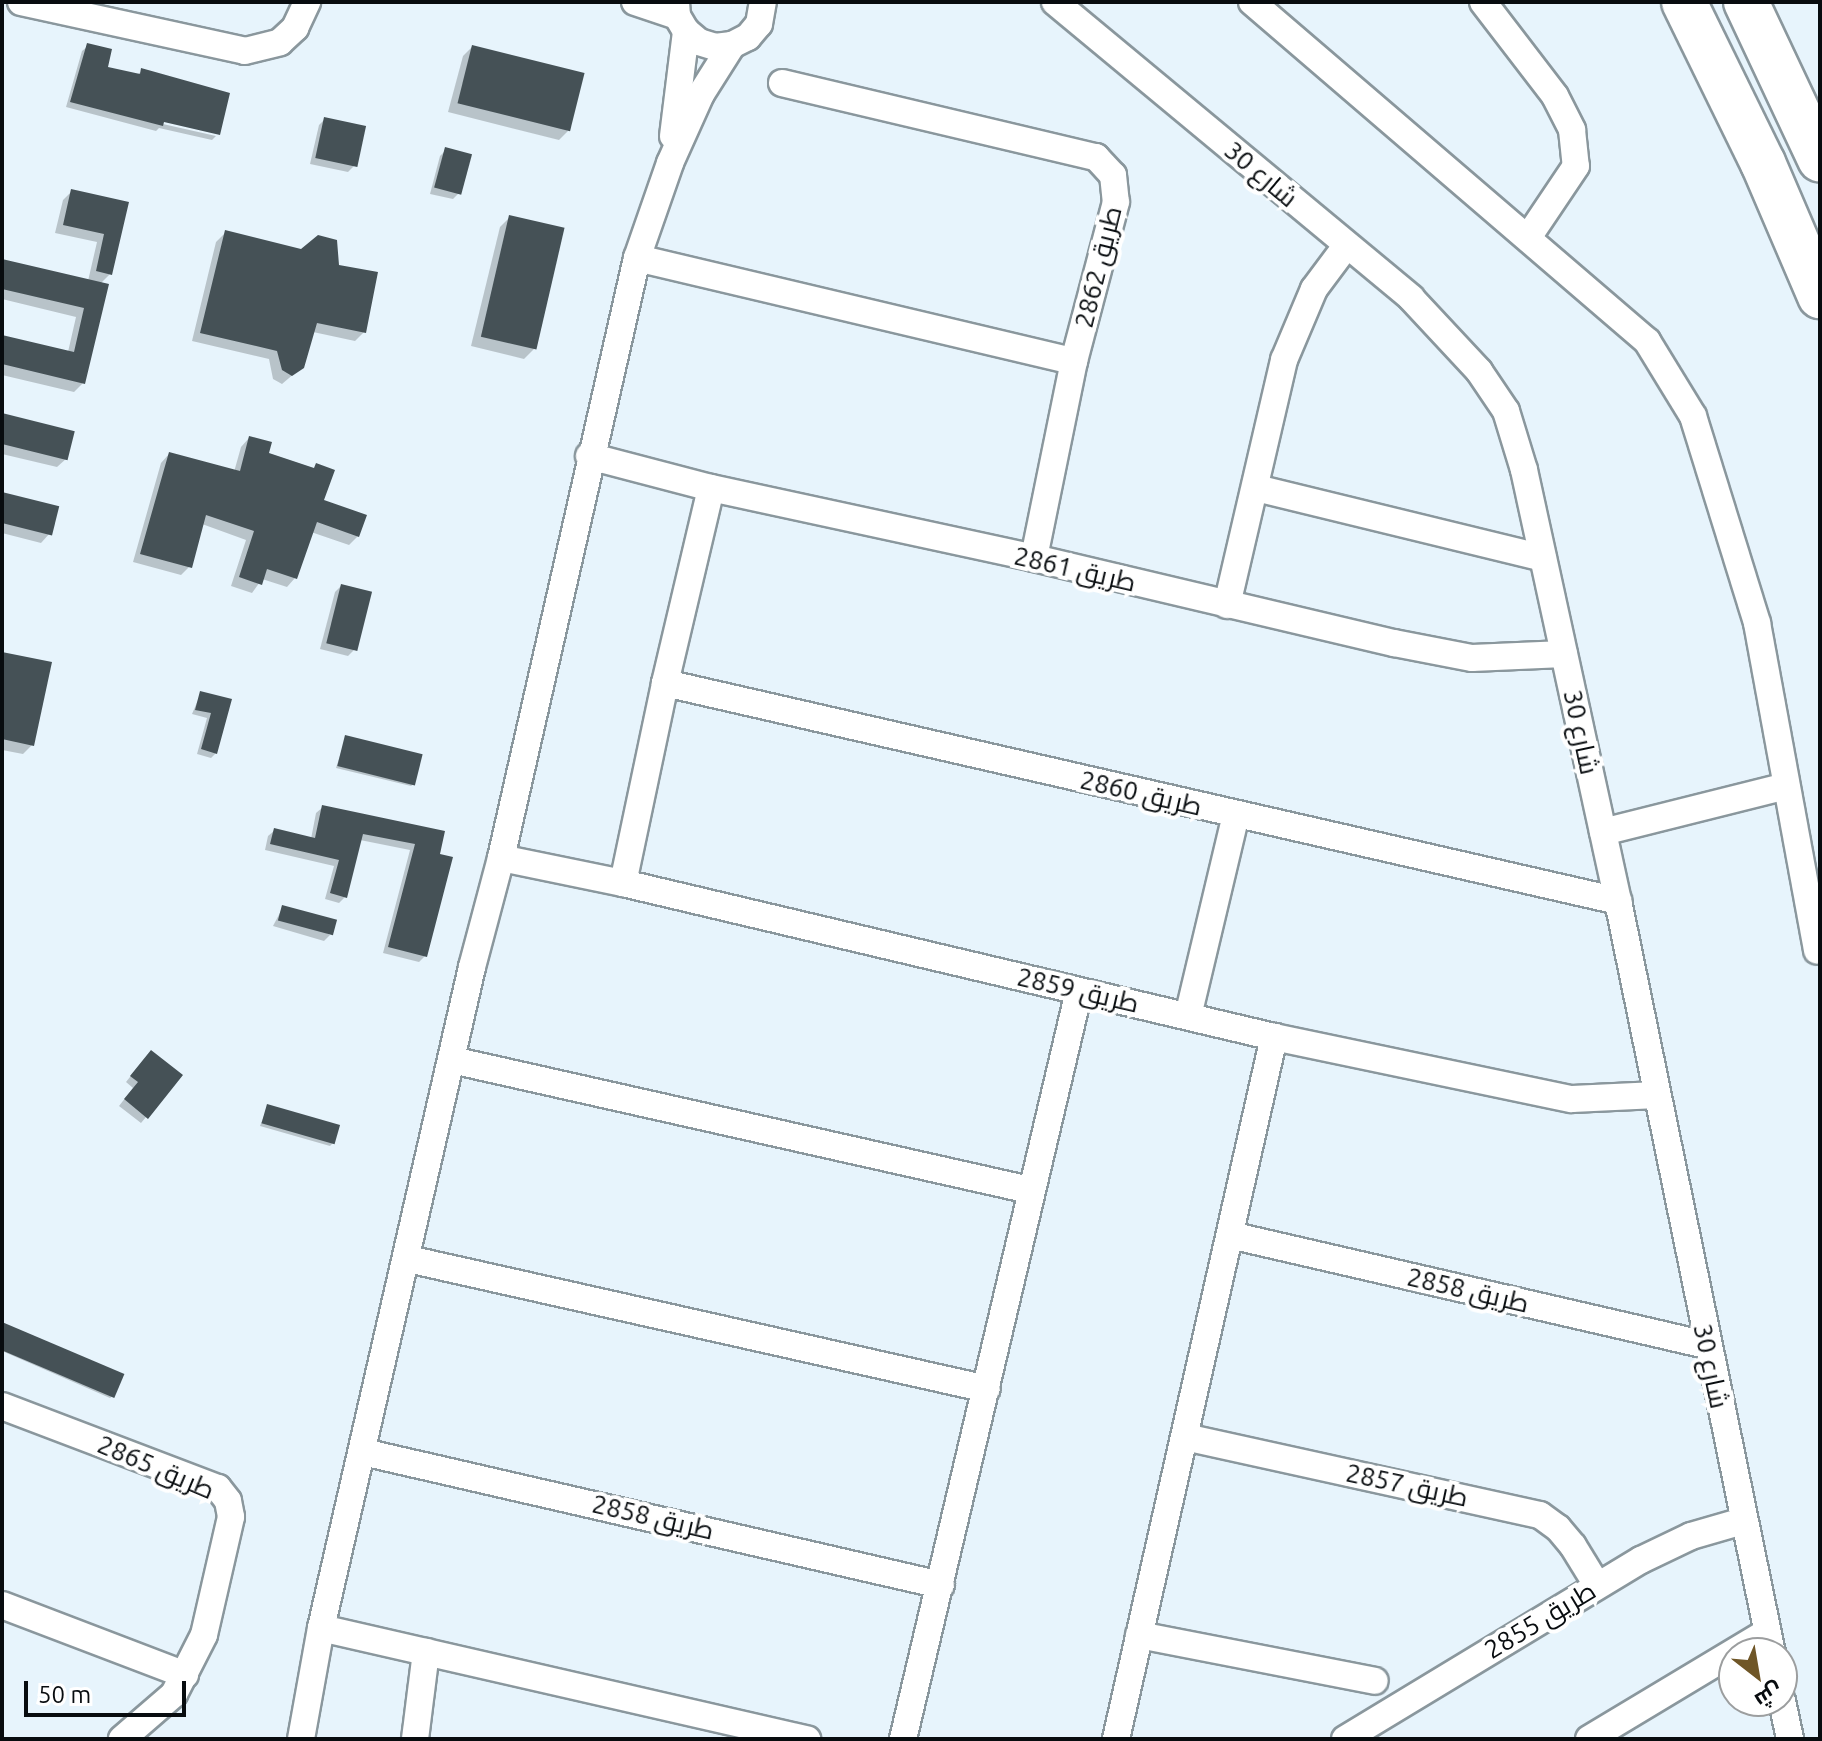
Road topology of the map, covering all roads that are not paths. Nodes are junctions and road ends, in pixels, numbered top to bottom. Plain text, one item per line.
1 (21, 2) edge
2 (307, 2) edge
3 (635, 2) edge
4 (1055, 2) edge
5 (1252, 2) edge
6 (1483, 2) edge
7 (1684, 2) edge
8 (1746, 2) edge
9 (767, 4) edge
10 (680, 16) edge
11 (732, 45) junction
12 (782, 83) dead end
13 (1820, 159) edge
14 (670, 163) junction
15 (1529, 236) junction
16 (1346, 246) junction
17 (637, 258) junction
18 (1820, 296) edge
19 (1074, 361) junction
20 (589, 456) junction
21 (711, 488) junction
22 (1256, 488) junction
23 (1034, 558) junction
24 (1543, 558) junction
25 (1227, 605) junction
26 (1564, 654) junction
27 (665, 683) junction
28 (1786, 786) junction
29 (1236, 815) junction
30 (1603, 832) junction
31 (501, 858) junction
32 (623, 883) junction
33 (1618, 901) junction
34 (1817, 951) dead end
35 (1079, 991) junction
36 (1188, 1016) junction
37 (1274, 1037) junction
38 (452, 1060) junction
39 (1657, 1095) junction
40 (1030, 1190) junction
41 (1230, 1235) junction
42 (408, 1259) junction
43 (1706, 1345) junction
44 (987, 1389) junction
45 (2, 1406) edge
46 (1185, 1437) junction
47 (363, 1452) junction
48 (1743, 1521) junction
49 (941, 1585) junction
50 (1597, 1585) junction
51 (2, 1605) edge
52 (321, 1628) junction
53 (1139, 1635) junction
54 (1768, 1637) edge
55 (426, 1652) junction
56 (1718, 1669) edge
57 (185, 1675) junction
58 (1375, 1681) dead end
59 (1785, 1717) edge
60 (122, 1739) edge
61 (301, 1739) edge
62 (415, 1739) edge
63 (807, 1739) edge
64 (903, 1739) edge
65 (1116, 1739) edge
66 (1345, 1739) edge
67 (1589, 1739) edge
68 (1790, 1739) edge

1 - 2 street
3 - 10 street
4 - 16 street, شارع 30
5 - 15 street
6 - 15 street
7 - 18 highway
8 - 13 highway
9 - 11 street
10 - 11 street
10 - 14 street
11 - 14 street
12 - 19 street, طريق 2862
14 - 17 street
15 - 28 street
16 - 22 street
16 - 24 street, شارع 30
17 - 19 street
17 - 20 street
19 - 23 street, طريق 2862
20 - 21 street, طريق 2861
20 - 31 street
21 - 23 street, طريق 2861
21 - 27 street
22 - 24 street
22 - 25 street
23 - 25 street, طريق 2861
24 - 26 street, شارع 30
25 - 26 street, طريق 2861
26 - 30 street, شارع 30
27 - 29 street, طريق 2860
27 - 32 street
28 - 30 street
28 - 34 street
29 - 33 street, طريق 2860
29 - 36 street
30 - 33 street, شارع 30
31 - 32 street, طريق 2859
31 - 38 street
32 - 35 street, طريق 2859
33 - 39 street, شارع 30
35 - 36 street, طريق 2859
35 - 40 street
36 - 37 street, طريق 2859
37 - 39 street, طريق 2859
37 - 41 street
38 - 40 street
38 - 42 street
39 - 43 street, شارع 30
40 - 44 street
41 - 43 street, طريق 2858
41 - 46 street
42 - 44 street
42 - 47 street
43 - 48 street, شارع 30
44 - 49 street
45 - 57 street, طريق 2865
46 - 50 street, طريق 2857
46 - 53 street
47 - 49 street, طريق 2858
47 - 52 street
48 - 50 street, طريق 2855
48 - 54 street, شارع 30
49 - 64 street
50 - 66 street, طريق 2855
51 - 57 street
52 - 55 street
52 - 61 street
53 - 58 street
53 - 65 street
55 - 62 street
55 - 63 street
56 - 67 street
57 - 60 street, طريق 2865
59 - 68 street

